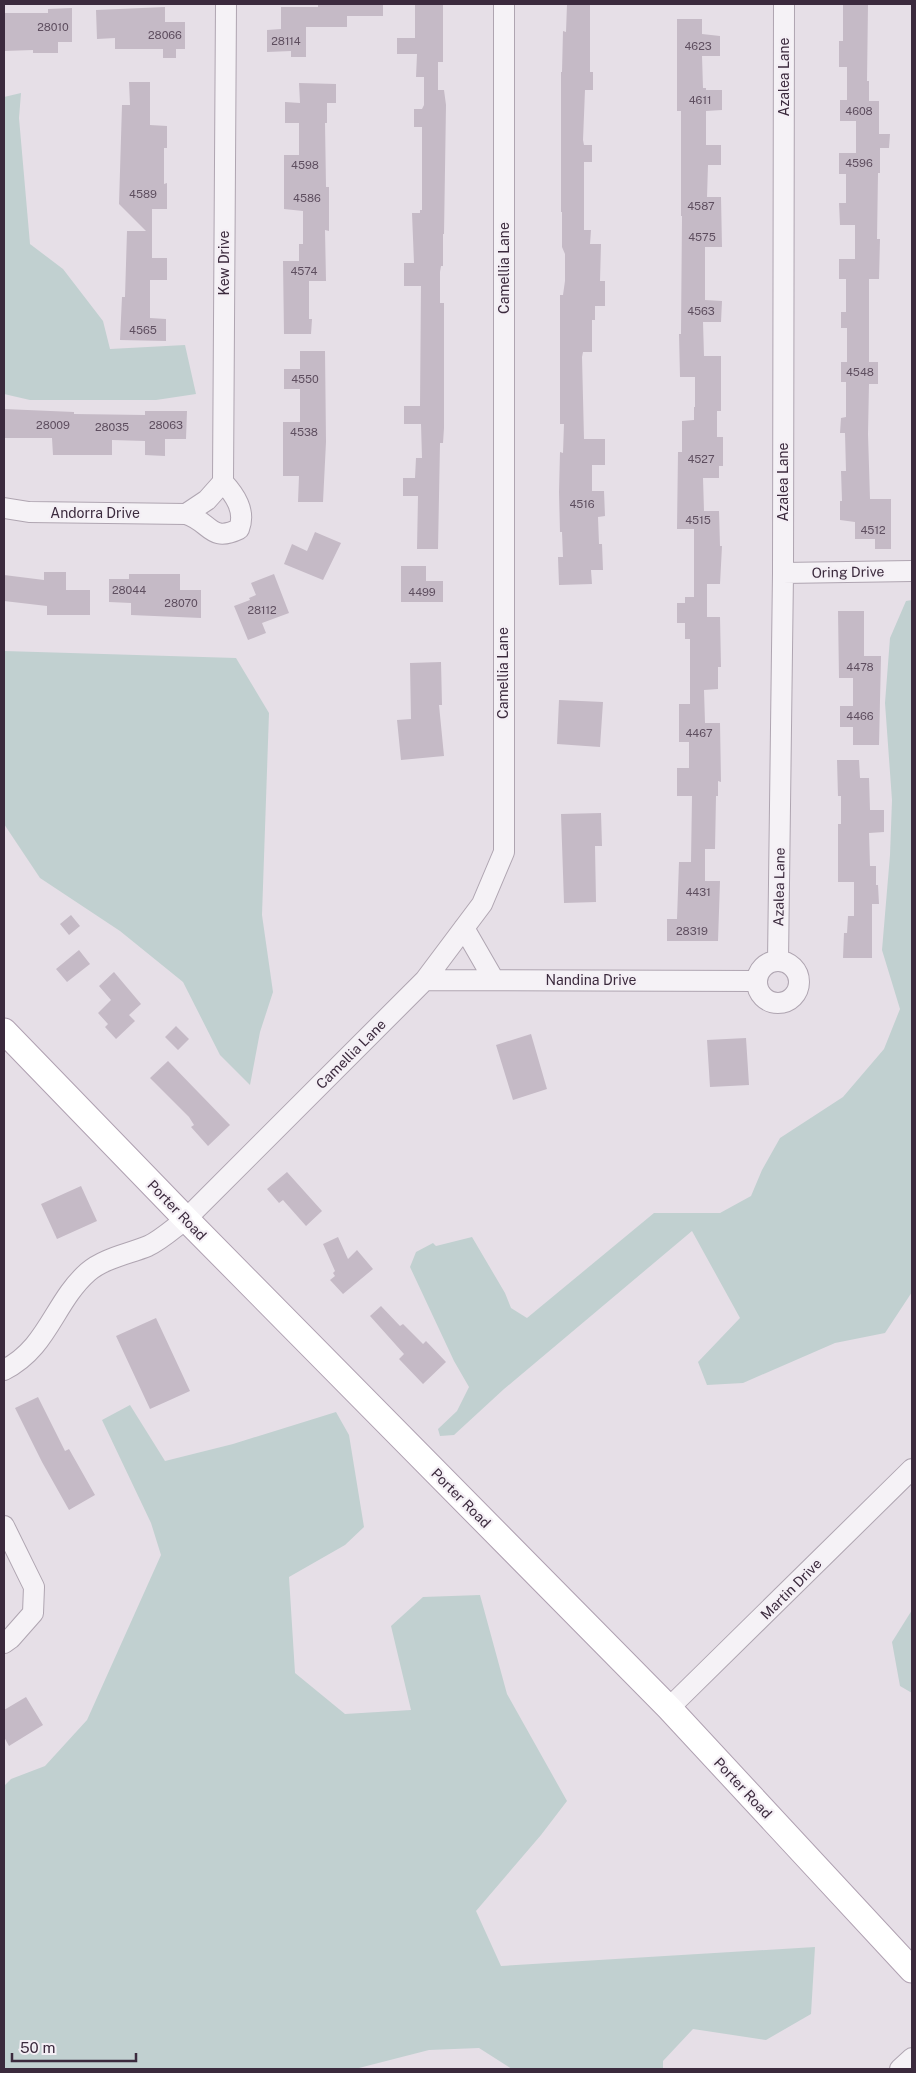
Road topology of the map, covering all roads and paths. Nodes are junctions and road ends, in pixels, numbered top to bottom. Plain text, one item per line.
1 (226, 4) edge
2 (504, 4) edge
3 (784, 4) edge
4 (223, 482) junction
5 (4, 508) edge
6 (186, 514) junction
7 (912, 571) edge
8 (783, 573) junction
9 (464, 928) junction
10 (778, 961) junction
11 (425, 980) junction
12 (494, 980) junction
13 (757, 981) junction
14 (4, 1031) edge
15 (186, 1219) junction
16 (4, 1370) edge
17 (912, 1469) edge
18 (4, 1526) edge
19 (4, 1643) edge
20 (669, 1708) junction
21 (912, 1970) edge
22 (912, 2058) edge
23 (900, 2069) edge

1 - 4 street, Kew Drive
2 - 9 street, Camellia Lane
3 - 8 street, Azalea Lane
4 - 6 street
4 - 6 street
5 - 6 street, Andorra Drive
7 - 8 street, Oring Drive
8 - 10 street, Azalea Lane
9 - 11 street, Camellia Lane
9 - 12 street
10 - 13 street
10 - 13 street
11 - 12 street, Nandina Drive
11 - 15 street, Camellia Lane
12 - 13 street, Nandina Drive
14 - 15 main road, Porter Road
15 - 16 street, Camellia Lane
15 - 20 main road, Porter Road
17 - 20 street, Martin Drive
18 - 19 street
20 - 21 main road, Porter Road
22 - 23 street

